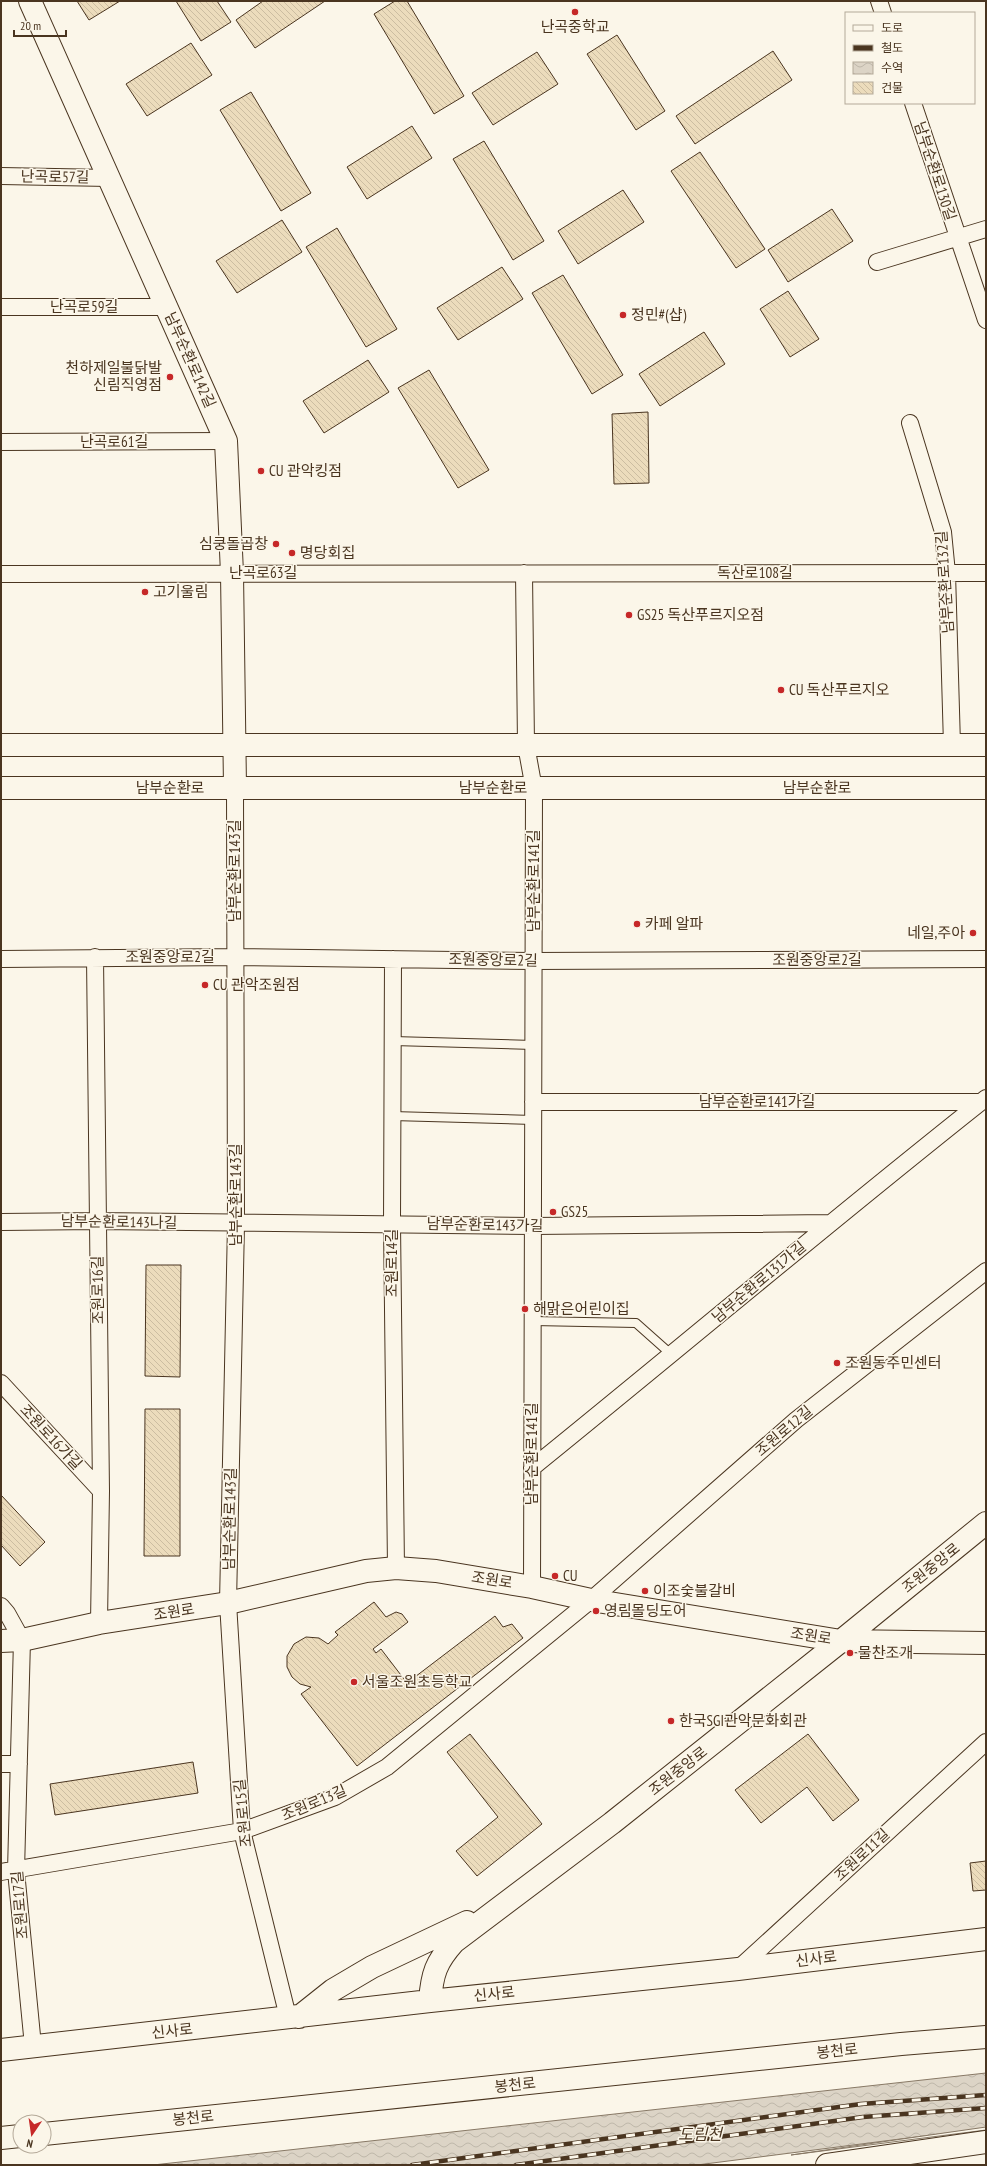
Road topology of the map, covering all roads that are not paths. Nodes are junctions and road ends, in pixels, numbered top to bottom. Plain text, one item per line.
1 (30, 1) edge
2 (879, 1) edge
3 (883, 12) edge
4 (913, 104) edge
5 (1, 176) edge
6 (109, 178) junction
7 (986, 229) edge
8 (957, 238) junction
9 (877, 262) dead end
10 (1, 307) edge
11 (166, 307) junction
12 (986, 320) edge
13 (910, 423) dead end
14 (226, 441) junction
15 (1, 442) edge
16 (232, 573) junction
17 (524, 573) junction
18 (947, 573) junction
19 (986, 573) edge
20 (1, 574) edge
21 (1, 745) edge
22 (235, 745) junction
23 (526, 745) junction
24 (952, 745) junction
25 (986, 745) edge
26 (235, 787) junction
27 (1, 788) edge
28 (986, 788) edge
29 (534, 789) junction
30 (95, 957) junction
31 (235, 957) junction
32 (1, 958) edge
33 (393, 959) junction
34 (986, 959) edge
35 (534, 961) junction
36 (393, 1041) junction
37 (533, 1045) junction
38 (984, 1100) edge
39 (533, 1102) junction
40 (392, 1116) junction
41 (533, 1120) junction
42 (97, 1221) junction
43 (1, 1222) edge
44 (830, 1223) junction
45 (236, 1224) junction
46 (392, 1224) junction
47 (533, 1226) junction
48 (986, 1270) edge
49 (533, 1321) junction
50 (672, 1355) junction
51 (1, 1383) edge
52 (532, 1468) junction
53 (101, 1491) junction
54 (986, 1523) edge
55 (396, 1568) junction
56 (532, 1587) junction
57 (591, 1600) junction
58 (228, 1603) junction
59 (1, 1606) edge
60 (99, 1623) junction
61 (22, 1640) junction
62 (1, 1641) edge
63 (841, 1641) junction
64 (986, 1643) edge
65 (986, 1742) edge
66 (1, 1764) edge
67 (19, 1764) junction
68 (242, 1831) junction
69 (8, 1872) edge
70 (492, 1912) junction
71 (986, 1939) edge
72 (738, 1969) junction
73 (430, 2001) junction
74 (294, 2017) junction
75 (986, 2037) edge
76 (33, 2046) junction
77 (1, 2050) edge
78 (52, 2133) edge
79 (12, 2137) edge
80 (1, 2138) edge
81 (986, 2142) edge
82 (905, 2154) junction
83 (986, 2157) edge
84 (827, 2165) edge

1 - 6 main road, 남부순환로142길
2 - 3 street
4 - 8 street, 남부순환로130길
5 - 6 street, 난곡로57길
6 - 11 main road, 남부순환로142길
7 - 8 street
8 - 9 street, 남부순환로130길
8 - 12 street, 남부순환로130길
10 - 11 street, 난곡로59길
11 - 14 main road, 남부순환로142길
13 - 18 street, 남부순환로132길
14 - 15 street, 난곡로61길
14 - 16 main road, 남부순환로142길
16 - 17 street, 난곡로63길
16 - 20 street, 난곡로63길
16 - 22 main road, 남부순환로142길
17 - 18 street, 독산로108길
17 - 23 street, 남부순환로141길
18 - 19 street, 독산로108길
18 - 24 street, 남부순환로132길
21 - 22 main road
22 - 23 main road
22 - 26 main road, 남부순환로142길
23 - 24 main road
23 - 29 street, 남부순환로141길
24 - 25 main road
26 - 27 main road, 남부순환로
26 - 29 main road, 남부순환로
26 - 31 street, 남부순환로143길
28 - 29 main road, 남부순환로
29 - 35 street, 남부순환로141길
30 - 31 street, 조원중앙로2길
30 - 32 street, 조원중앙로2길
30 - 42 street, 조원로16길
31 - 33 street, 조원중앙로2길
31 - 45 street, 남부순환로143길
33 - 35 street, 조원중앙로2길
33 - 36 street, 조원로14길
34 - 35 street, 조원중앙로2길
35 - 37 street, 남부순환로141길
36 - 37 lane
36 - 40 street, 조원로14길
37 - 39 street, 남부순환로141길
38 - 39 street, 남부순환로141가길
38 - 44 street, 남부순환로131가길
39 - 41 street, 남부순환로141길
40 - 41 lane
40 - 46 street, 조원로14길
41 - 47 street, 남부순환로141길
42 - 43 street, 남부순환로143나길
42 - 45 street, 남부순환로143나길
42 - 53 street, 조원로16길
44 - 47 street, 남부순환로143가길
44 - 50 street, 남부순환로131가길
45 - 46 street, 남부순환로143가길
45 - 58 street, 남부순환로143길
46 - 47 street, 남부순환로143가길
46 - 55 street, 조원로14길
47 - 49 street, 남부순환로141길
48 - 57 street, 조원로12길
49 - 50 lane
49 - 52 street, 남부순환로141길
50 - 52 street, 남부순환로131가길
51 - 53 street, 조원로16가길
52 - 56 street, 남부순환로141길
53 - 60 street, 조원로16길
54 - 63 main road, 조원중앙로
55 - 56 main road, 조원로
55 - 58 main road, 조원로
56 - 57 main road, 조원로
57 - 63 main road, 조원로
57 - 68 street, 조원로13길
58 - 60 main road, 조원로
58 - 68 street, 조원로15길
59 - 61 street
60 - 61 main road, 조원로
61 - 62 main road, 조원로
61 - 67 street, 조원로17길
63 - 64 main road, 조원로
63 - 70 main road, 조원중앙로
65 - 72 street, 조원로11길
66 - 67 street
67 - 69 street, 조원로17길
68 - 69 street, 조원로13길
68 - 74 street, 조원로15길
69 - 76 street, 조원로17길
70 - 73 main road, 조원중앙로
70 - 74 main road
71 - 72 main road, 신사로
72 - 73 main road, 신사로
73 - 74 main road, 신사로
74 - 76 main road, 신사로
75 - 78 main road, 봉천로
76 - 77 main road, 신사로
79 - 80 main road
81 - 82 main road
82 - 83 main road
82 - 84 main road

